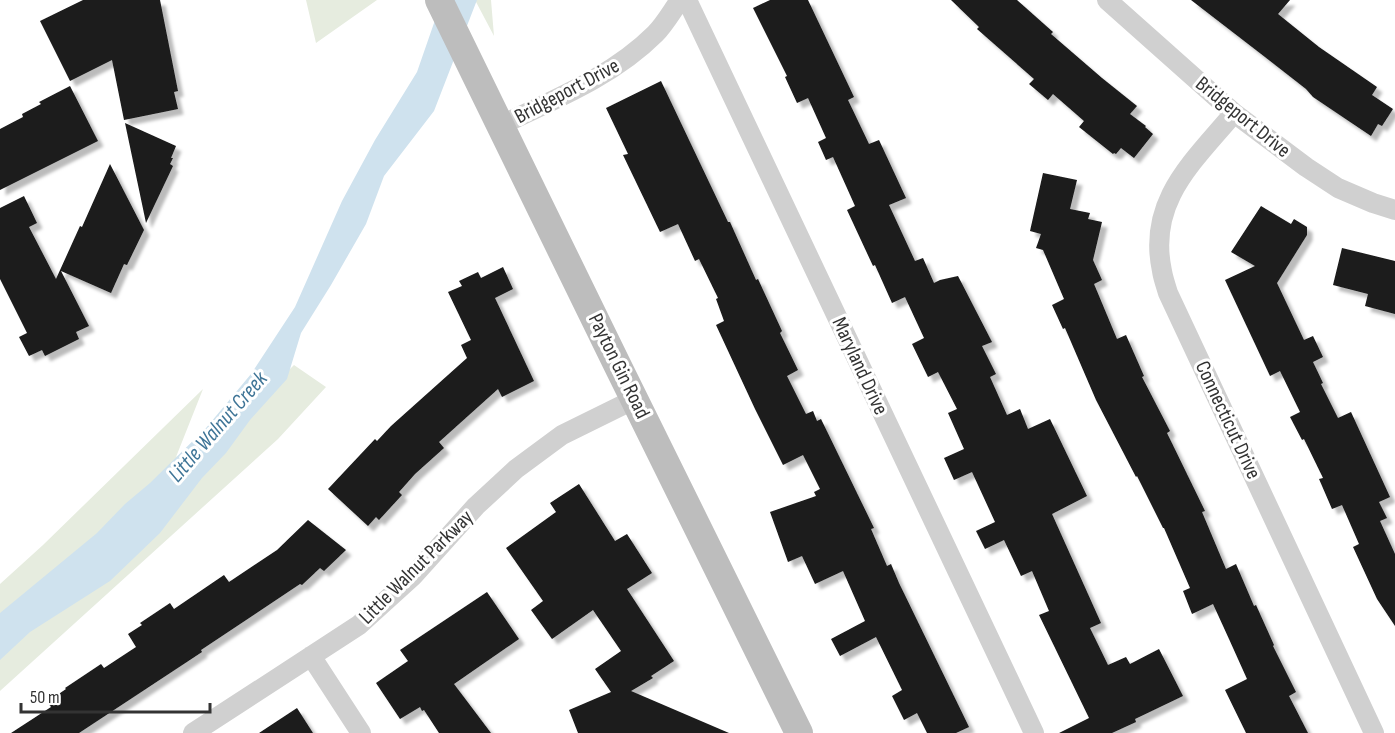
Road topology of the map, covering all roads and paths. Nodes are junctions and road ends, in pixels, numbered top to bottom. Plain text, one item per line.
1 (439, 0) edge
2 (680, 0) edge
3 (687, 0) edge
4 (1107, 0) edge
5 (1234, 114) junction
6 (500, 126) junction
7 (1395, 210) edge
8 (635, 399) junction
9 (311, 656) junction
10 (193, 733) edge
11 (361, 733) edge
12 (799, 733) edge
13 (1034, 733) edge
14 (1374, 733) edge

1 - 6 street, Payton Gin Road
2 - 6 street, Bridgeport Drive
3 - 13 street, Maryland Drive
4 - 5 street, Bridgeport Drive
5 - 7 street, Bridgeport Drive
5 - 14 street, Connecticut Drive
6 - 8 street, Payton Gin Road
8 - 9 street, Little Walnut Parkway
8 - 12 street, Payton Gin Road
9 - 10 street, Little Walnut Parkway
9 - 11 street

